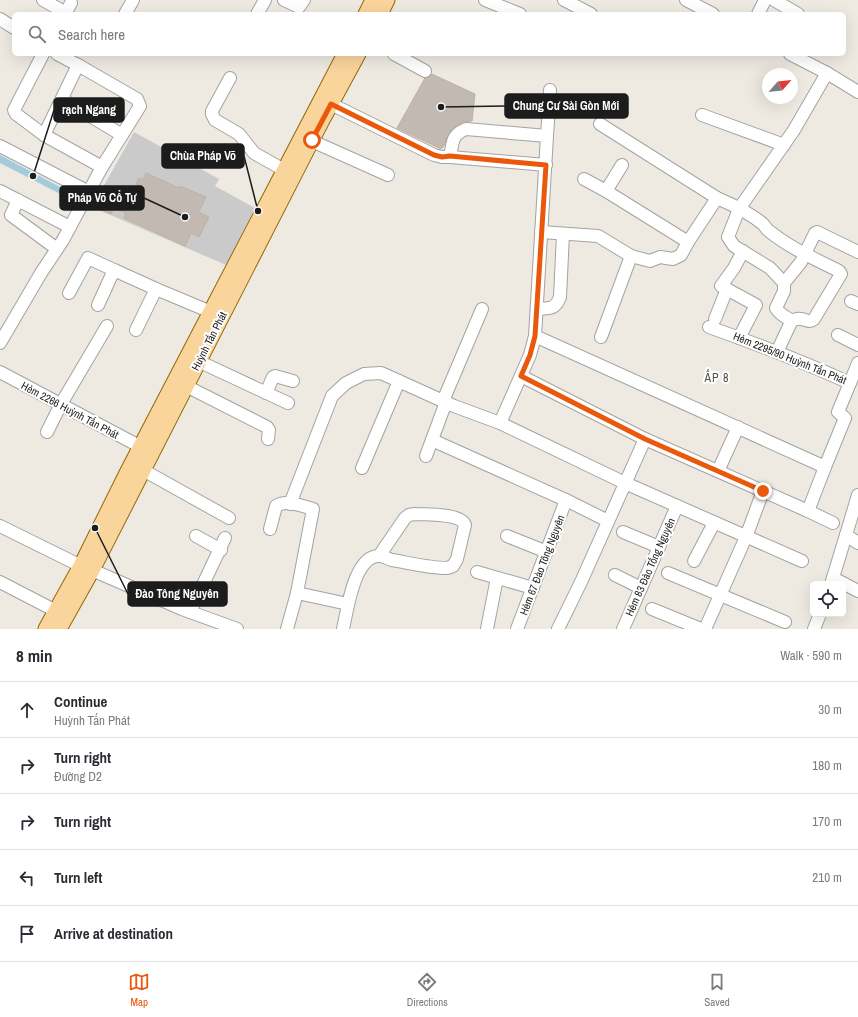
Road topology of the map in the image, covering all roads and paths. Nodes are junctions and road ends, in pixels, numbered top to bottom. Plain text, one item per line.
1 (43, 0) edge
2 (134, 0) edge
3 (265, 0) edge
4 (284, 0) edge
5 (304, 0) edge
6 (373, 0) edge
7 (387, 0) edge
8 (485, 0) edge
9 (564, 0) edge
10 (765, 0) edge
11 (774, 0) edge
12 (691, 6) edge
13 (585, 8) edge
14 (67, 10) edge
15 (126, 12) edge
16 (258, 12) edge
17 (367, 12) edge
18 (381, 12) edge
19 (515, 12) edge
20 (708, 12) edge
21 (759, 12) edge
22 (795, 12) edge
23 (0, 19) edge
24 (12, 27) edge
25 (42, 56) edge
26 (61, 56) edge
27 (344, 56) edge
28 (357, 56) edge
29 (398, 56) edge
30 (794, 56) edge
31 (78, 65) junction
32 (425, 71) dead end
33 (827, 73) junction
34 (230, 78) dead end
35 (856, 86) edge
36 (550, 90) dead end
37 (62, 99) junction
38 (331, 104) junction
39 (702, 115) dead end
40 (600, 124) dead end
41 (44, 135) junction
42 (122, 135) junction
43 (547, 136) junction
44 (312, 140) junction
45 (784, 145) junction
46 (0, 146) edge
47 (450, 156) junction
48 (546, 165) junction
49 (622, 165) dead end
50 (102, 167) junction
51 (284, 170) junction
52 (388, 175) dead end
53 (584, 178) dead end
54 (0, 191) edge
55 (606, 191) junction
56 (89, 192) junction
57 (717, 198) junction
58 (18, 200) junction
59 (739, 209) junction
60 (70, 227) junction
61 (541, 232) junction
62 (563, 234) junction
63 (255, 238) junction
64 (688, 242) junction
65 (57, 249) junction
66 (743, 251) junction
67 (858, 252) edge
68 (805, 254) junction
69 (630, 256) junction
70 (114, 270) junction
71 (784, 283) junction
72 (727, 289) junction
73 (156, 290) junction
74 (69, 293) dead end
75 (98, 305) dead end
76 (482, 309) dead end
77 (537, 309) junction
78 (211, 312) junction
79 (792, 320) junction
80 (107, 326) dead end
81 (136, 330) dead end
82 (838, 335) dead end
83 (535, 336) junction
84 (601, 337) dead end
85 (740, 338) junction
86 (0, 343) edge
87 (858, 344) edge
88 (777, 352) junction
89 (198, 361) junction
90 (858, 363) edge
91 (0, 372) edge
92 (521, 376) junction
93 (293, 381) dead end
94 (399, 381) junction
95 (850, 383) junction
96 (186, 386) junction
97 (266, 393) junction
98 (445, 401) junction
99 (288, 403) dead end
100 (60, 404) junction
101 (500, 423) junction
102 (738, 427) junction
103 (47, 432) dead end
104 (268, 439) dead end
105 (645, 439) junction
106 (432, 440) junction
107 (140, 447) junction
108 (426, 456) dead end
109 (825, 467) junction
110 (362, 468) dead end
111 (143, 470) junction
112 (718, 471) junction
113 (625, 483) junction
114 (763, 491) junction
115 (858, 495) edge
116 (566, 500) junction
117 (290, 504) junction
118 (678, 506) junction
119 (808, 511) junction
120 (229, 518) dead end
121 (608, 521) junction
122 (714, 523) junction
123 (833, 523) dead end
124 (0, 526) edge
125 (270, 529) dead end
126 (623, 532) dead end
127 (846, 535) junction
128 (196, 536) dead end
129 (507, 536) dead end
130 (746, 537) junction
131 (226, 538) dead end
132 (858, 543) edge
133 (659, 547) junction
134 (221, 550) junction
135 (547, 552) junction
136 (379, 556) junction
137 (694, 561) dead end
138 (802, 561) dead end
139 (87, 568) junction
140 (477, 572) dead end
141 (668, 573) dead end
142 (615, 575) dead end
143 (497, 578) junction
144 (832, 581) edge
145 (0, 582) edge
146 (846, 586) edge
147 (533, 588) junction
148 (641, 588) junction
149 (858, 591) edge
150 (297, 593) junction
151 (720, 596) junction
152 (348, 604) junction
153 (652, 609) dead end
154 (56, 611) junction
155 (190, 612) junction
156 (819, 617) edge
157 (785, 622) dead end
158 (46, 629) edge
159 (59, 629) edge
160 (236, 629) edge
161 (287, 629) edge
162 (343, 629) edge
163 (487, 629) edge
164 (517, 629) edge
165 (558, 629) edge
166 (623, 629) edge
167 (701, 629) edge
168 (705, 629) edge
169 (814, 629) edge

1 - 14 street
2 - 15 street
3 - 16 street
4 - 5 street
6 - 17 main road
7 - 18 main road
8 - 19 street
9 - 13 street
10 - 21 street
11 - 22 street
12 - 20 street
23 - 24 street
25 - 41 street
26 - 31 street
27 - 51 main road, Huỳnh Tấn Phát
28 - 38 main road, Huỳnh Tấn Phát
29 - 32 street
30 - 33 street
31 - 37 street
31 - 42 street
33 - 35 street
33 - 45 street
34 - 51 street
36 - 43 street
37 - 41 street
37 - 42 street
38 - 44 main road, Huỳnh Tấn Phát
38 - 47 street
39 - 45 street
40 - 57 street
41 - 50 street
42 - 50 street
43 - 47 street
43 - 48 street
44 - 52 street
44 - 63 main road, Huỳnh Tấn Phát
45 - 59 street
46 - 56 street
47 - 48 street
48 - 61 street
49 - 55 street
50 - 56 street
51 - 63 main road, Huỳnh Tấn Phát
53 - 55 street
54 - 58 street
55 - 64 street
56 - 60 street
57 - 59 street
57 - 64 street
58 - 60 street
58 - 65 street
59 - 66 street
59 - 68 street
60 - 65 street
61 - 62 street
61 - 77 street
62 - 69 street
62 - 77 street
63 - 78 main road, Huỳnh Tấn Phát
63 - 89 main road, Huỳnh Tấn Phát
64 - 69 street
65 - 86 street
66 - 71 street
66 - 72 street
67 - 68 street
68 - 71 street
68 - 79 street
69 - 84 street
70 - 73 street
70 - 74 street
70 - 75 street
71 - 79 street
72 - 85 street, Hẻm 2295/90 Huỳnh Tấn Phát
72 - 85 street
73 - 78 street
73 - 81 street
76 - 98 street
77 - 83 street
78 - 107 main road, Huỳnh Tấn Phát
79 - 88 street
80 - 100 street
82 - 87 street
83 - 92 street
83 - 102 street
85 - 88 street, Hẻm 2295/90 Huỳnh Tấn Phát
88 - 95 street, Hẻm 2295/90 Huỳnh Tấn Phát
89 - 96 main road, Huỳnh Tấn Phát
89 - 97 street
90 - 95 street, Hẻm 2295/90 Huỳnh Tấn Phát
91 - 100 street, Hẻm 2266 Huỳnh Tấn Phát
92 - 101 street
92 - 105 street
93 - 97 street
94 - 98 street
94 - 110 street
94 - 117 street
95 - 109 street
96 - 104 street
96 - 111 main road, Huỳnh Tấn Phát
97 - 99 street
98 - 101 street
98 - 106 street
100 - 103 street
100 - 107 street, Hẻm 2266 Huỳnh Tấn Phát
101 - 113 street
102 - 109 street
102 - 112 street
105 - 112 street
105 - 113 street
106 - 108 street
106 - 116 street
107 - 139 main road, Huỳnh Tấn Phát
109 - 119 street
111 - 120 street
111 - 139 main road, Huỳnh Tấn Phát
112 - 114 street
113 - 118 street
113 - 121 street
114 - 119 street
114 - 130 street
115 - 127 street
116 - 121 street
116 - 135 street, Hẻm 67 Đào Tông Nguyên
117 - 125 street
117 - 150 street
118 - 122 street
118 - 133 street, Hẻm 83 Đào Tống Nguyên
119 - 123 street
121 - 165 street
122 - 130 street
122 - 137 street
124 - 139 street
126 - 133 street
127 - 132 street
127 - 144 street
128 - 134 street
129 - 135 street
130 - 138 street
130 - 151 street
131 - 134 street
133 - 148 street, Hẻm 83 Đào Tống Nguyên
134 - 155 street
135 - 147 street, Hẻm 67 Đào Tông Nguyên
136 - 136 street
136 - 152 street
139 - 154 main road, Huỳnh Tấn Phát
139 - 155 street
139 - 159 main road, Huỳnh Tấn Phát
140 - 143 street
141 - 151 street
142 - 148 street
143 - 147 street
143 - 163 street
145 - 154 street
146 - 149 street
147 - 164 street, Hẻm 67 Đào Tông Nguyên
148 - 166 street, Hẻm 83 Đào Tống Nguyên
150 - 152 street
150 - 161 street
151 - 157 street
151 - 168 street
152 - 162 street
153 - 167 street
154 - 158 main road, Huỳnh Tấn Phát
155 - 160 street
156 - 169 street

